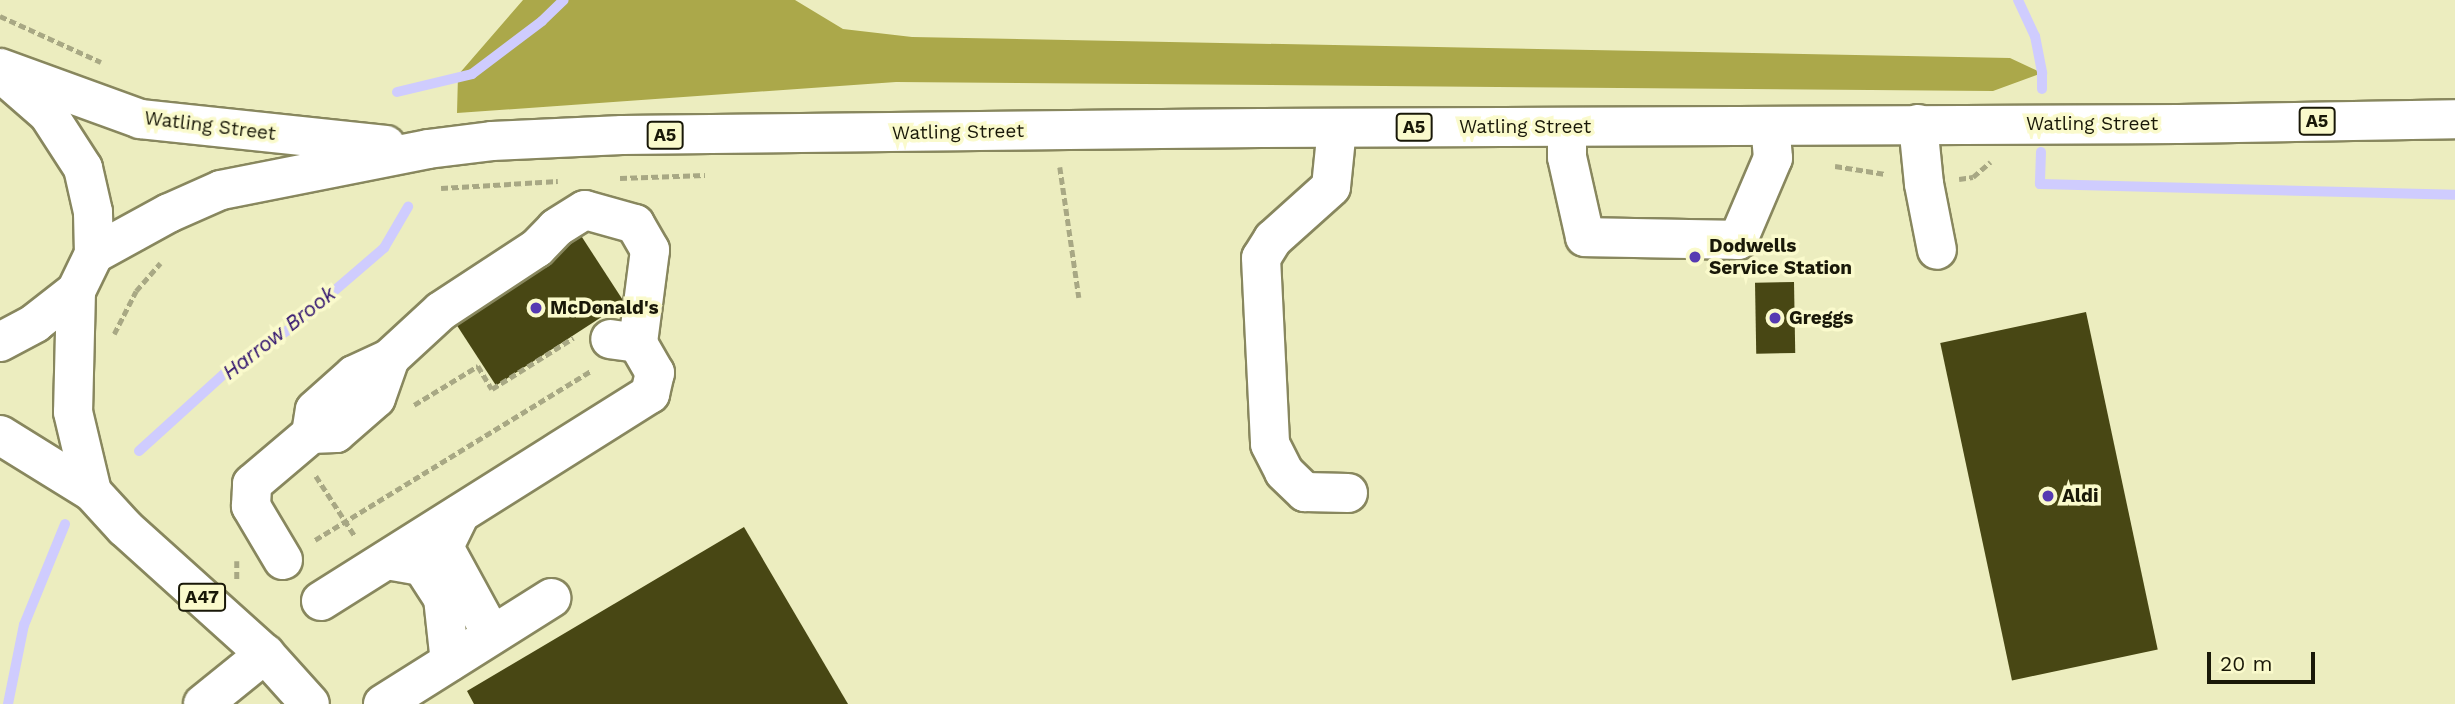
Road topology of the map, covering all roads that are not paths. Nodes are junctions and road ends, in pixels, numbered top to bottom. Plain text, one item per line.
1 (0, 70) edge
2 (2455, 119) edge
3 (1918, 124) junction
4 (1770, 126) junction
5 (1567, 127) junction
6 (1337, 128) junction
7 (428, 149) junction
8 (1937, 250) dead end
9 (94, 254) junction
10 (76, 291) junction
11 (0, 342) edge
12 (0, 435) edge
13 (92, 492) junction
14 (1348, 493) dead end
15 (460, 514) junction
16 (294, 553) road end
17 (387, 560) junction
18 (551, 598) dead end
19 (321, 601) dead end
20 (492, 635) junction
21 (265, 654) junction
22 (450, 662) junction
23 (204, 704) edge
24 (310, 704) edge
25 (383, 704) edge

1 - 7 main road, Watling Street / A5
1 - 9 main road
2 - 3 main road, Watling Street / A5
3 - 4 main road, Watling Street / A5
3 - 8 main road
4 - 5 main road, Watling Street / A5
4 - 5 main road
5 - 6 main road, Watling Street / A5
6 - 7 main road, Watling Street / A5
6 - 14 main road
7 - 9 main road, Watling Street / A5
9 - 10 main road
10 - 11 main road
10 - 13 main road, A47
12 - 13 main road, A47
13 - 21 main road, A47
15 - 16 main road
15 - 17 main road
15 - 20 main road
17 - 19 main road
17 - 22 main road
18 - 20 main road
20 - 22 main road
21 - 23 main road
21 - 24 main road, A47
22 - 25 main road

